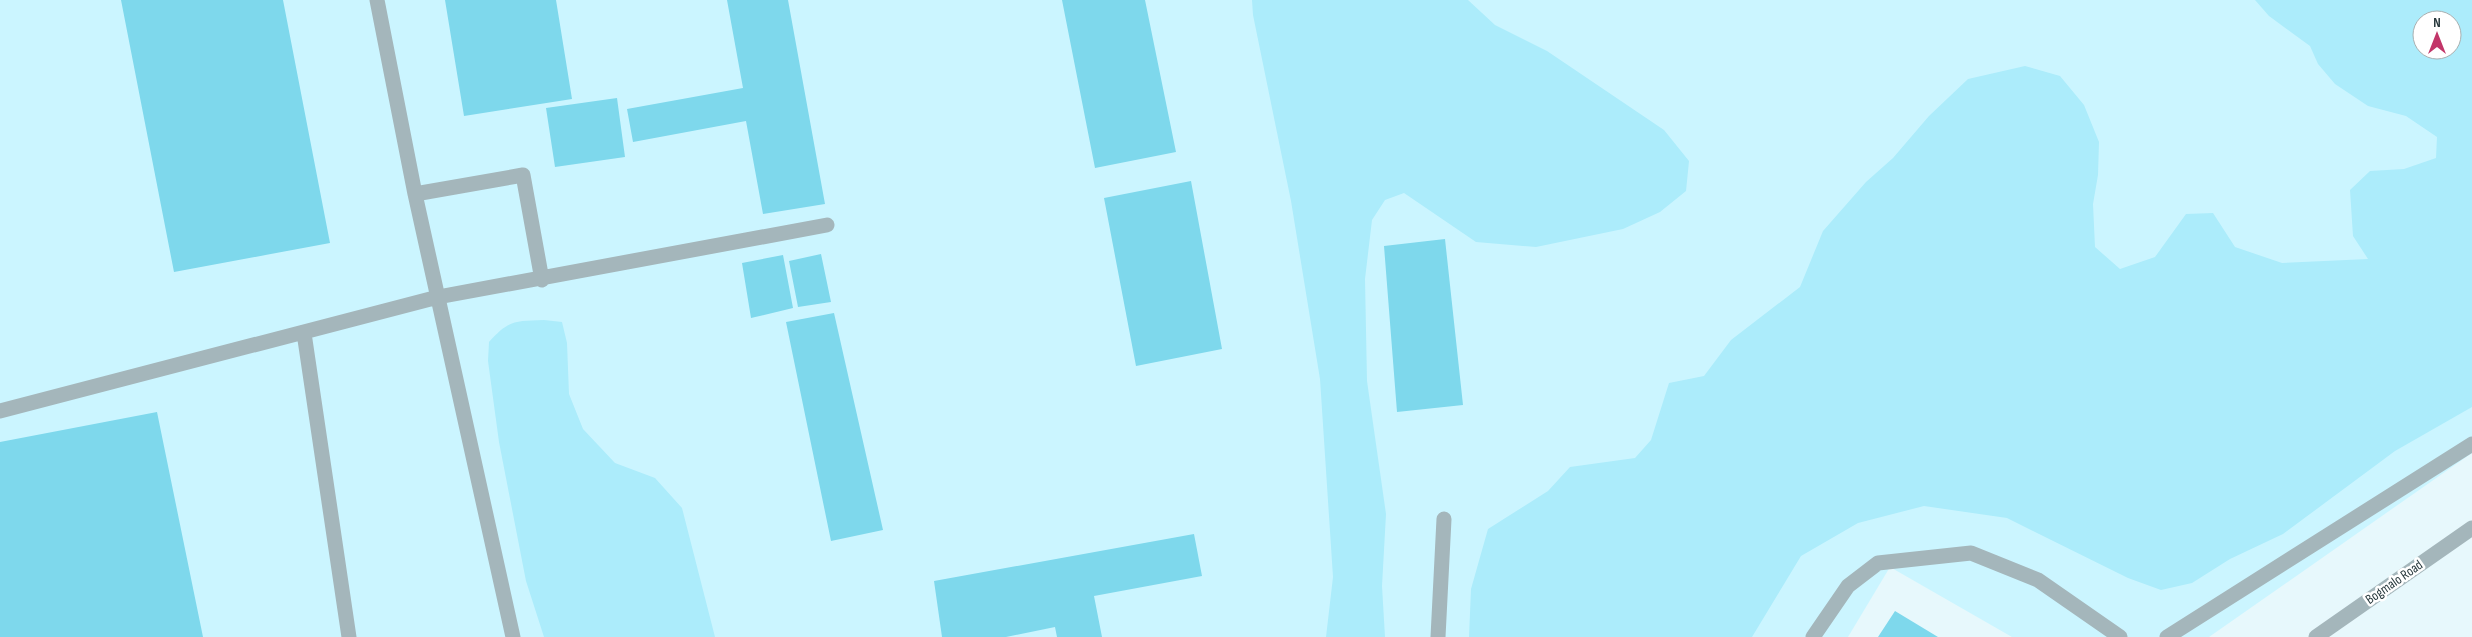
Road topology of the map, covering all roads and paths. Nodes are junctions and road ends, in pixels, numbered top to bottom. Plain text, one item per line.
1 (377, 0) edge
2 (415, 194) junction
3 (827, 225) dead end
4 (542, 280) junction
5 (438, 298) junction
6 (304, 333) junction
7 (0, 411) edge
8 (2472, 444) edge
9 (1444, 519) dead end
10 (2472, 528) edge
11 (349, 637) edge
12 (513, 637) edge
13 (1438, 637) edge
14 (1813, 637) edge
15 (2120, 637) edge
16 (2167, 637) edge
17 (2316, 637) edge

1 - 2 street
2 - 4 street
2 - 5 street
3 - 4 street
4 - 5 street
5 - 6 street
5 - 12 street
6 - 7 street
6 - 11 street
8 - 16 street
9 - 13 street
10 - 17 street, Bogmalo Road
14 - 15 street

